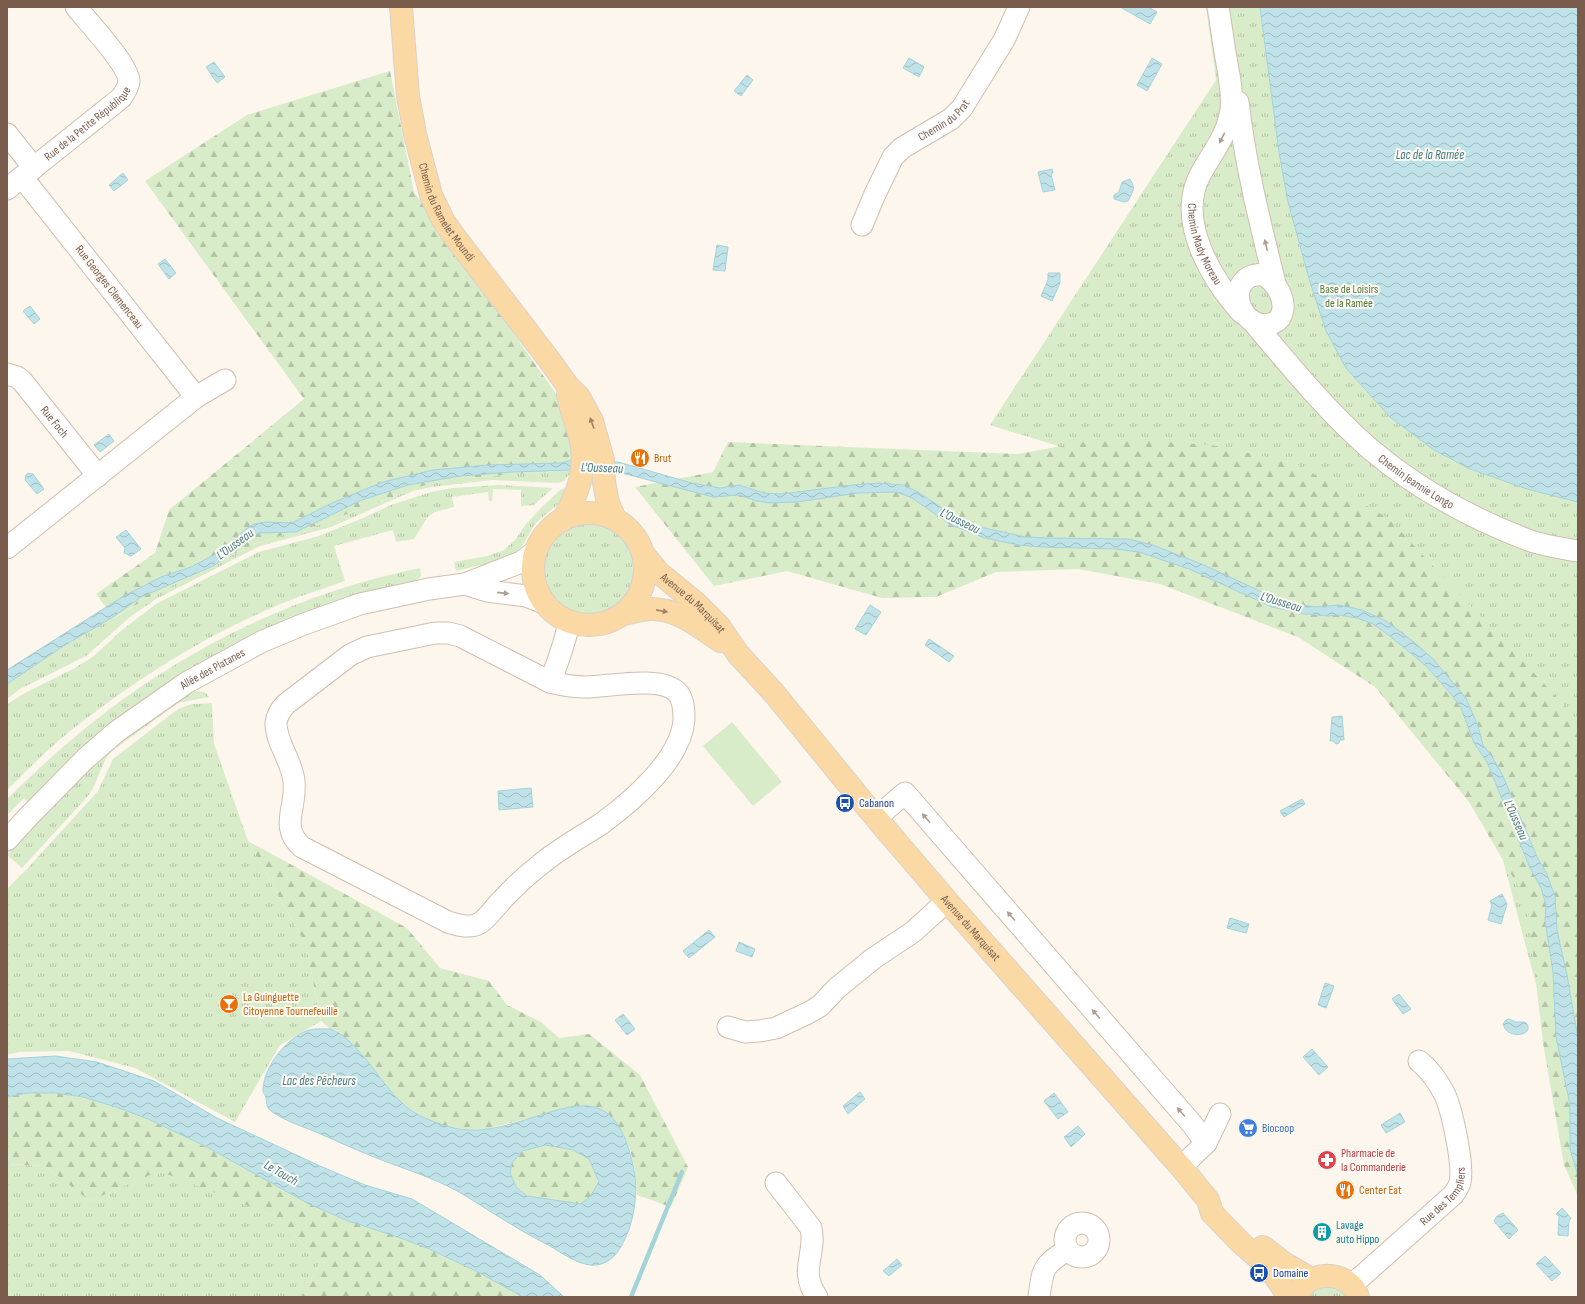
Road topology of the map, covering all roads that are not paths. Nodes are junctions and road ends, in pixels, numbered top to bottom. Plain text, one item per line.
1 (76, 7) edge
2 (401, 7) edge
3 (1019, 7) edge
4 (1218, 7) edge
5 (1224, 7) edge
6 (7, 134) edge
7 (21, 178) edge
8 (862, 225) dead end
9 (1275, 283) junction
10 (1282, 311) junction
11 (1248, 318) junction
12 (1287, 361) junction
13 (7, 374) edge
14 (225, 380) dead end
15 (196, 397) junction
16 (593, 467) junction
17 (98, 476) junction
18 (615, 519) junction
19 (563, 520) junction
20 (7, 548) edge
21 (536, 551) junction
22 (1578, 551) edge
23 (644, 555) junction
24 (465, 584) junction
25 (544, 603) junction
26 (624, 614) junction
27 (568, 622) junction
28 (738, 654) junction
29 (550, 682) junction
30 (876, 818) junction
31 (7, 840) edge
32 (947, 901) junction
33 (728, 1027) dead end
34 (1419, 1061) dead end
35 (1220, 1114) dead end
36 (1206, 1143) junction
37 (1181, 1167) junction
38 (776, 1183) dead end
39 (1208, 1200) junction
40 (1067, 1250) dead end
41 (1311, 1279) junction
42 (1354, 1291) edge
43 (817, 1297) edge
44 (1039, 1297) edge
45 (1289, 1297) edge
46 (1296, 1297) edge

1 - 7 street, Rue de la Petite République
2 - 16 main road, Chemin du Ramelet Moundi
3 - 8 street, Chemin du Prat
4 -> 11 street, Chemin Mady Moreau
9 -> 5 street
6 - 7 street, Rue Georges Clemenceau
7 - 15 street, Rue Georges Clemenceau
9 - 10 street
9 - 11 street
10 - 11 street
10 - 12 street
11 - 12 street, Chemin Jeannie Longo
12 - 22 street, Chemin Jeannie Longo
13 - 17 street, Rue Foch
14 - 15 street
15 - 17 street
16 - 18 main road, Chemin du Ramelet Moundi
16 - 19 main road, Chemin du Ramelet Moundi
17 - 20 street
18 - 19 main road
18 - 23 main road
19 - 21 main road
21 - 24 street, Allée des Platanes
21 - 25 main road
23 - 26 main road
23 - 28 main road, Avenue du Marquisat
24 -> 25 street, Allée des Platanes
24 - 31 street, Allée des Platanes
25 - 27 main road
26 - 27 main road
26 -> 28 main road, Avenue du Marquisat
27 - 29 street
28 - 30 main road, Avenue du Marquisat
29 - 29 street
30 - 32 main road, Avenue du Marquisat
36 -> 30 street
32 - 33 street
32 - 37 main road, Avenue du Marquisat
34 - 42 street, Rue des Templiers
35 - 36 street
36 - 37 street
37 - 39 main road, Avenue du Marquisat
38 - 43 street
39 - 41 main road, Avenue du Marquisat
39 - 45 main road, Avenue du Marquisat
40 - 44 street
41 - 42 main road
41 - 46 main road

